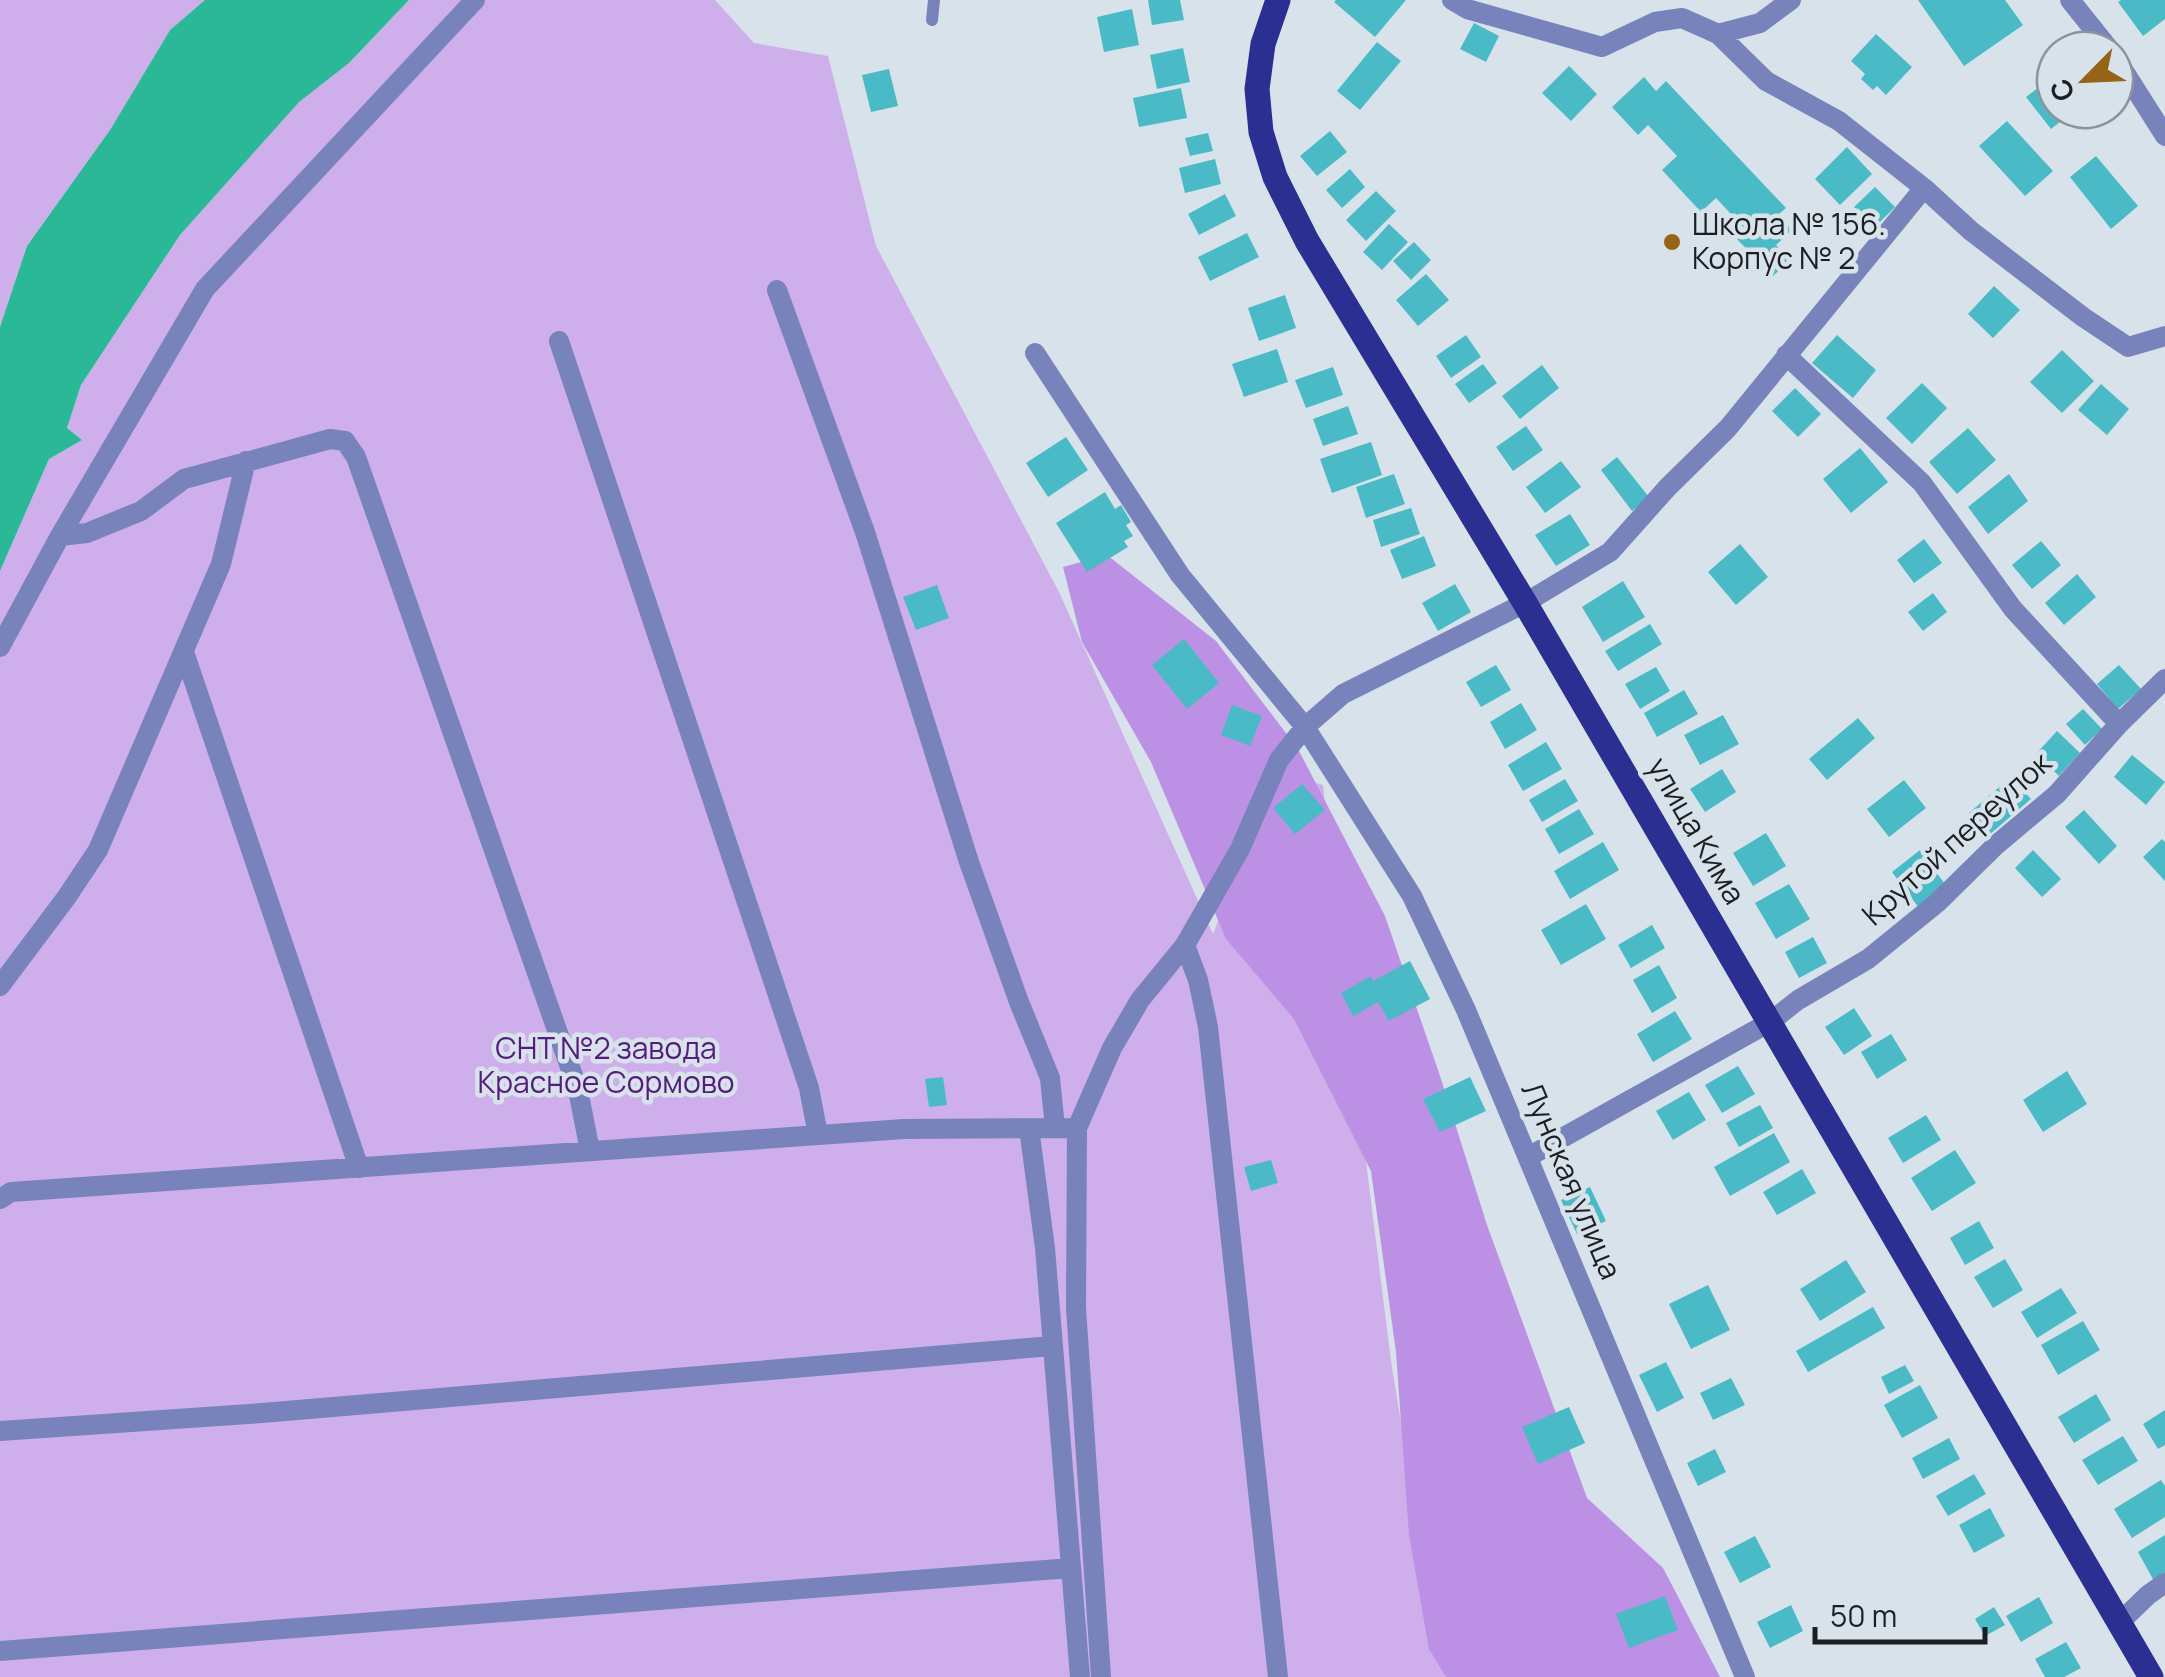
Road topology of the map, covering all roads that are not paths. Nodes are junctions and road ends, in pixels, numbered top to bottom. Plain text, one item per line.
1 (474, 0) edge
2 (934, 0) edge
3 (1278, 0) edge
4 (1452, 0) edge
5 (1791, 0) edge
6 (2070, 0) edge
7 (932, 20) dead end
8 (2094, 30) edge
9 (1718, 34) junction
10 (2135, 89) edge
11 (2165, 136) edge
12 (1924, 188) junction
13 (777, 290) dead end
14 (2165, 336) edge
15 (560, 341) dead end
16 (1035, 353) dead end
17 (1786, 355) junction
18 (246, 461) junction
19 (60, 536) junction
20 (1525, 603) junction
21 (0, 647) edge
22 (184, 652) junction
23 (2165, 679) edge
24 (2119, 724) junction
25 (1305, 727) junction
26 (1184, 945) junction
27 (0, 986) edge
28 (1770, 1022) junction
29 (1029, 1128) junction
30 (1055, 1128) junction
31 (1077, 1128) junction
32 (818, 1135) junction
33 (590, 1151) junction
34 (1528, 1157) junction
35 (359, 1168) junction
36 (0, 1198) edge
37 (1052, 1346) junction
38 (0, 1431) edge
39 (1070, 1568) junction
40 (2165, 1583) edge
41 (2119, 1623) junction
42 (0, 1651) edge
43 (1080, 1677) edge
44 (1101, 1677) edge
45 (1278, 1677) edge
46 (1745, 1677) edge
47 (2151, 1677) edge

1 - 19 street
2 - 7 lane
3 - 20 main road, улица Кима
4 - 9 street
5 - 9 street
6 - 8 street
9 - 12 street
10 - 11 street
12 - 14 street
12 - 17 street
13 - 30 street
15 - 32 street
16 - 25 street, Лунская улица
17 - 20 street
17 - 24 street
18 - 19 street
18 - 22 street
18 - 33 street
19 - 21 street
20 - 25 street
20 - 28 main road, улица Кима
22 - 27 street
22 - 35 street
23 - 24 street, Крутой переулок
24 - 28 street, Крутой переулок
25 - 26 street
25 - 34 street, Лунская улица
26 - 31 street
26 - 45 street
28 - 34 street, Крутой переулок
28 - 41 main road, улица Кима
29 - 30 street
29 - 32 street
29 - 37 street
30 - 31 street
31 - 44 street
32 - 33 street
33 - 35 street
34 - 46 street, Лунская улица
35 - 36 street
37 - 38 street
37 - 39 street
39 - 42 street
39 - 43 street
40 - 41 street
41 - 47 main road, улица Кима

